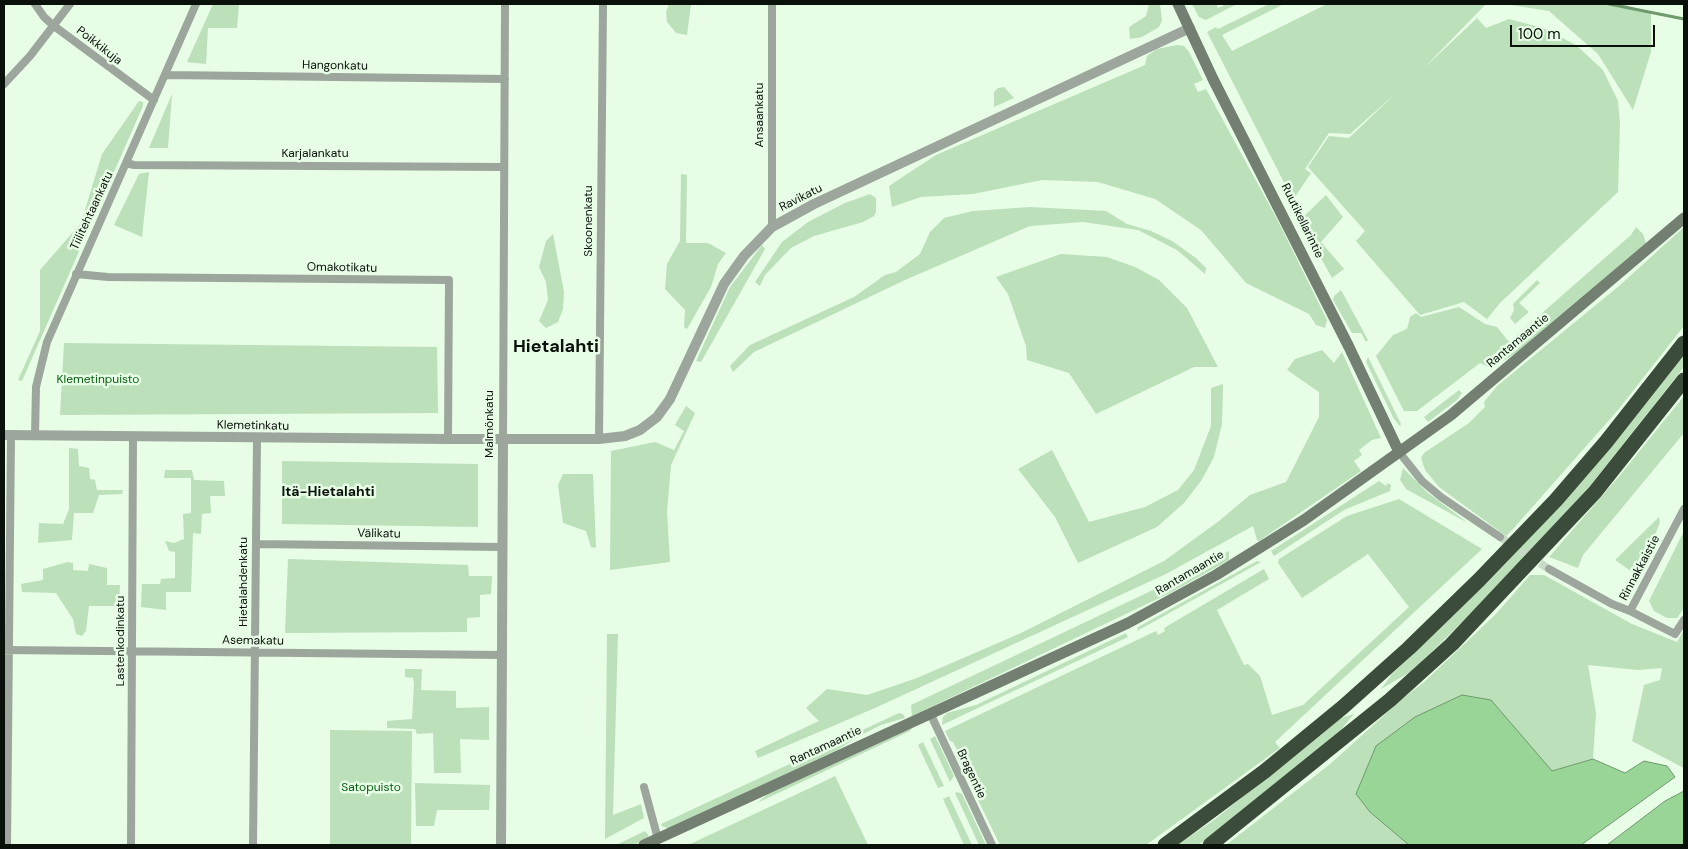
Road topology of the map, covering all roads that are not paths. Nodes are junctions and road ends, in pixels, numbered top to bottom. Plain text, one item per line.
1 (35, 4) edge
2 (70, 4) edge
3 (196, 4) edge
4 (506, 4) edge
5 (602, 4) edge
6 (772, 4) edge
7 (1178, 4) edge
8 (54, 26) junction
9 (1190, 28) junction
10 (165, 74) junction
11 (505, 79) junction
12 (4, 84) edge
13 (154, 100) junction
14 (126, 163) junction
15 (504, 167) junction
16 (1684, 218) edge
17 (772, 227) junction
18 (76, 274) junction
19 (1684, 343) edge
20 (1684, 380) edge
21 (8, 435) edge
22 (34, 435) junction
23 (133, 436) junction
24 (257, 438) junction
25 (448, 439) junction
26 (503, 439) junction
27 (599, 439) junction
28 (1399, 452) junction
29 (1684, 509) edge
30 (1500, 537) tunnel mouth
31 (256, 544) junction
32 (502, 548) junction
33 (1549, 569) tunnel mouth
34 (1630, 611) junction
35 (1684, 620) edge
36 (6, 650) edge
37 (132, 651) junction
38 (255, 652) junction
39 (502, 655) junction
40 (930, 713) junction
41 (644, 787) dead end
42 (658, 839) junction
43 (7, 845) edge
44 (131, 845) edge
45 (253, 845) edge
46 (502, 845) edge
47 (644, 845) edge
48 (992, 845) edge
49 (1165, 845) edge
50 (1210, 845) edge

1 - 8 street, Poikkikuja
2 - 8 street
3 - 10 street, Tiilitehtaankatu
4 - 11 street, Malmönkatu
5 - 27 street, Skoonenkatu
6 - 17 street, Ansaankatu
7 - 9 main road, Ruutikellarintie
8 - 12 street
8 - 13 street, Poikkikuja
9 - 17 street, Ravikatu
9 - 28 main road, Ruutikellarintie
10 - 11 street, Hangonkatu
10 - 13 street, Tiilitehtaankatu
11 - 15 street, Malmönkatu
13 - 14 street, Tiilitehtaankatu
14 - 15 street, Karjalankatu
14 - 18 street, Tiilitehtaankatu
15 - 26 street, Malmönkatu
16 - 28 main road, Rantamaantie
17 - 27 street, Ravikatu
18 - 22 street, Tiilitehtaankatu
18 - 25 street, Omakotikatu
19 - 49 highway
20 - 50 highway
21 - 22 street, Klemetinkatu
21 - 36 street
22 - 23 street, Klemetinkatu
23 - 24 street, Klemetinkatu
23 - 37 street, Lastenkodinkatu
24 - 25 street, Klemetinkatu
24 - 31 street, Hietalahdenkatu
25 - 26 street, Klemetinkatu
26 - 27 street, Ravikatu
26 - 32 street, Malmönkatu
28 - 30 street
28 - 40 main road, Rantamaantie
29 - 34 street, Rinnakkaistie
31 - 32 street, Välikatu
31 - 38 street, Hietalahdenkatu
32 - 39 street, Malmönkatu
33 - 34 street, Rinnakkaistie
34 - 35 street
36 - 37 street, Asemakatu
36 - 43 street
37 - 38 street, Asemakatu
37 - 44 street, Lastenkodinkatu
38 - 39 street, Asemakatu
38 - 45 street, Hietalahdenkatu
39 - 46 street, Malmönkatu
40 - 42 main road, Rantamaantie
40 - 48 street, Bragentie
41 - 42 street
42 - 47 main road, Rantamaantie

